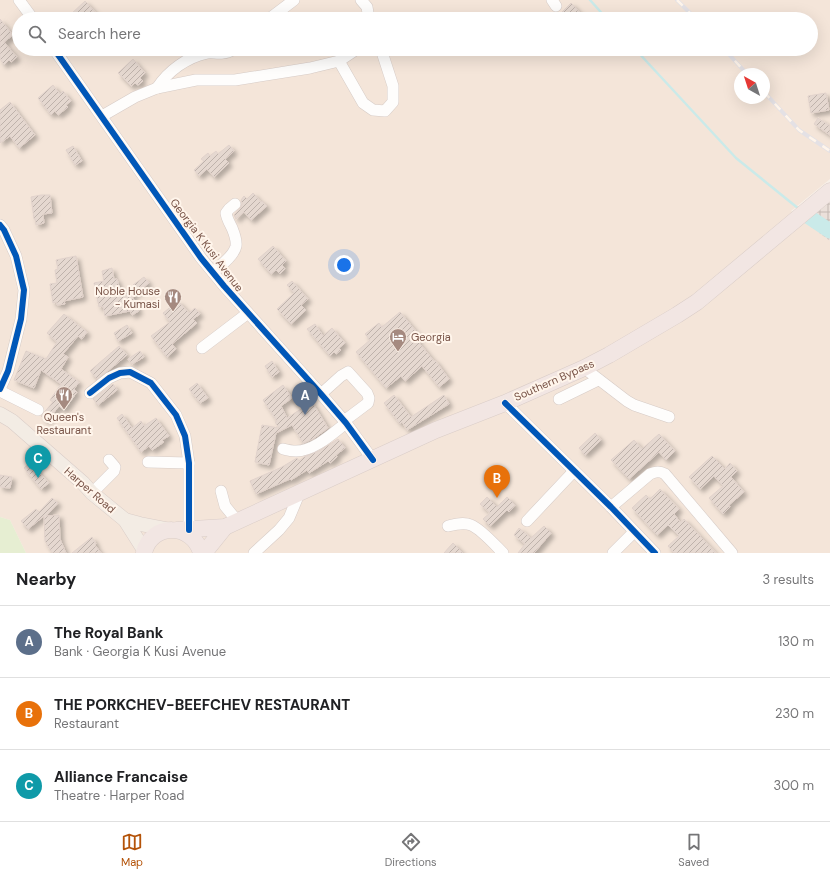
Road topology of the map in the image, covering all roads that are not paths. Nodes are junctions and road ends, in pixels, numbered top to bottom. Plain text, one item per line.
1 (19, 0) edge
2 (294, 0) edge
3 (361, 0) edge
4 (28, 12) edge
5 (278, 12) edge
6 (368, 12) edge
7 (59, 56) edge
8 (198, 56) edge
9 (346, 56) edge
10 (383, 56) edge
11 (339, 61) junction
12 (157, 88) junction
13 (102, 116) junction
14 (830, 191) edge
15 (235, 204) dead end
16 (0, 225) edge
17 (213, 272) junction
18 (248, 313) junction
19 (202, 348) dead end
20 (584, 368) junction
21 (598, 380) junction
22 (0, 390) edge
23 (90, 393) dead end
24 (321, 394) junction
25 (559, 399) dead end
26 (505, 403) junction
27 (38, 410) dead end
28 (0, 414) edge
29 (669, 417) dead end
30 (345, 422) junction
31 (283, 449) dead end
32 (109, 460) dead end
33 (373, 460) junction
34 (148, 462) dead end
35 (189, 463) junction
36 (574, 471) junction
37 (221, 491) dead end
38 (92, 493) junction
39 (299, 494) junction
40 (611, 507) junction
41 (125, 520) junction
42 (527, 521) dead end
43 (232, 524) junction
44 (448, 526) dead end
45 (179, 530) junction
46 (634, 532) junction
47 (144, 552) edge
48 (202, 553) edge
49 (254, 553) edge
50 (503, 553) edge
51 (613, 553) edge
52 (655, 553) edge
53 (732, 553) edge

1 - 4 street
2 - 5 street
3 - 6 street
7 - 13 street, Georgia K Kusi Avenue
8 - 12 street
9 - 11 street
10 - 11 street
11 - 12 street
12 - 13 street
13 - 17 street, Georgia K Kusi Avenue
14 - 20 highway, Southern Bypass
15 - 17 street
16 - 22 street
17 - 18 street, Georgia K Kusi Avenue
18 - 19 street
18 - 24 street, Georgia K Kusi Avenue
20 - 21 street
20 - 26 highway, Southern Bypass
21 - 25 street
21 - 29 street
22 - 27 street
23 - 35 street
24 - 30 street, Georgia K Kusi Avenue
24 - 30 street
26 - 33 highway, Southern Bypass
26 - 36 street
28 - 38 main road, Harper Road
30 - 31 street
30 - 33 street, Georgia K Kusi Avenue
32 - 38 street
33 - 39 highway, Southern Bypass
34 - 35 street
35 - 45 street
36 - 40 street
36 - 42 street
37 - 43 street
38 - 41 main road, Harper Road
39 - 43 highway, Southern Bypass
39 - 49 street
40 - 46 street
40 - 53 street
41 - 45 main road, Harper Road
41 - 47 main road, Harper Road
43 - 45 highway, Southern Bypass
43 - 48 highway, Southern Bypass
44 - 50 street
45 - 47 highway, Southern Bypass
45 - 48 highway
46 - 51 street
46 - 52 street

